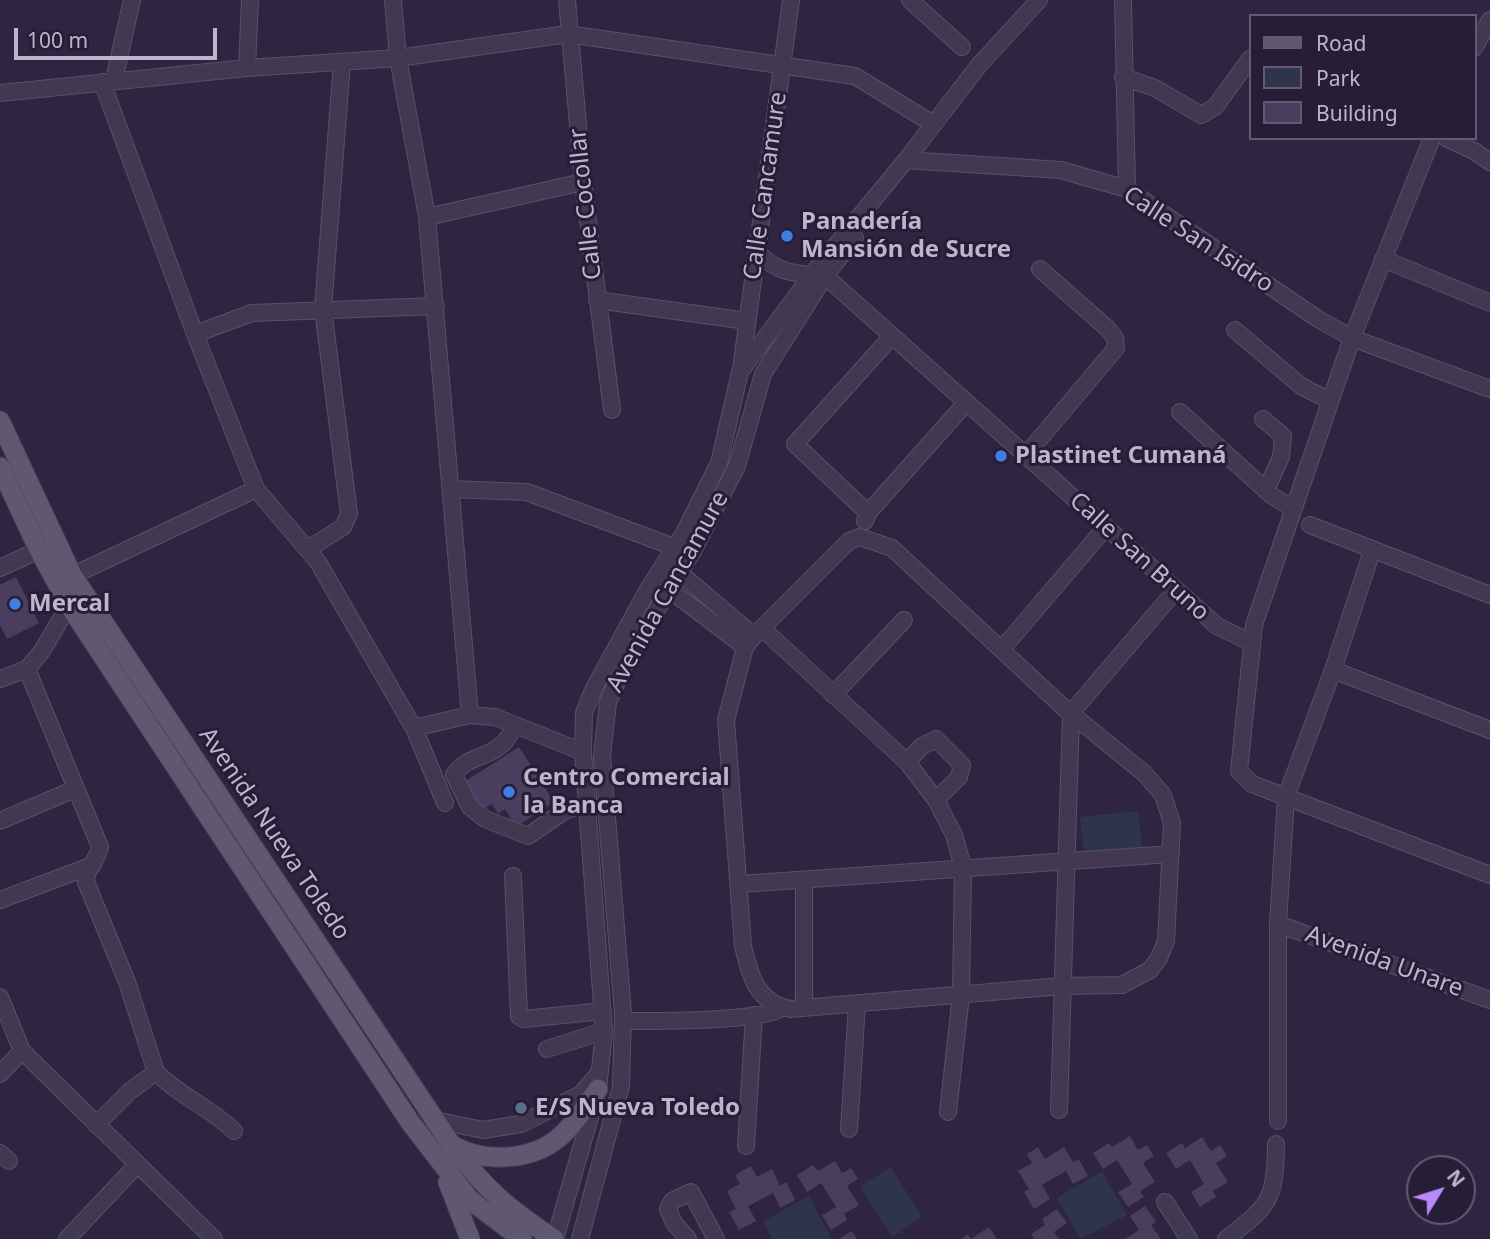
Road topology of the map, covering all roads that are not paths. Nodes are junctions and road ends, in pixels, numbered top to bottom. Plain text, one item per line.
1 (132, 0) edge
2 (250, 0) edge
3 (393, 0) edge
4 (567, 0) edge
5 (791, 0) edge
6 (911, 0) edge
7 (1039, 0) edge
8 (1123, 0) edge
9 (1490, 20) edge
10 (568, 34) junction
11 (1476, 44) edge
12 (962, 47) dead end
13 (398, 58) junction
14 (342, 62) junction
15 (1248, 62) edge
16 (782, 67) junction
17 (247, 68) junction
18 (1123, 77) junction
19 (108, 81) junction
20 (0, 93) edge
21 (933, 124) junction
22 (1431, 140) edge
23 (1450, 140) edge
24 (911, 161) junction
25 (1490, 162) edge
26 (583, 182) junction
27 (1127, 189) junction
28 (427, 217) junction
29 (757, 252) junction
30 (1382, 259) junction
31 (1040, 270) dead end
32 (819, 275) junction
33 (597, 300) junction
34 (1490, 303) edge
35 (436, 306) junction
36 (323, 309) junction
37 (1318, 319) junction
38 (747, 321) junction
39 (1358, 321) junction
40 (1235, 330) dead end
41 (195, 334) junction
42 (892, 336) junction
43 (1352, 338) junction
44 (740, 372) junction
45 (1490, 389) edge
46 (1330, 401) junction
47 (966, 403) junction
48 (612, 410) dead end
49 (1180, 412) dead end
50 (1263, 419) dead end
51 (0, 421) edge
52 (1026, 455) junction
53 (0, 467) edge
54 (257, 489) junction
55 (452, 489) junction
56 (1266, 490) junction
57 (1293, 509) junction
58 (868, 513) junction
59 (1310, 525) dead end
60 (1106, 527) junction
61 (860, 537) junction
62 (674, 547) junction
63 (308, 549) junction
64 (39, 550) junction
65 (1372, 551) junction
66 (665, 562) junction
67 (0, 568) edge
68 (681, 572) junction
69 (64, 579) junction
70 (654, 579) junction
71 (670, 589) junction
72 (1176, 590) junction
73 (1490, 595) edge
74 (706, 596) junction
75 (69, 605) junction
76 (695, 610) junction
77 (904, 620) dead end
78 (754, 637) junction
79 (1250, 642) junction
80 (1002, 649) junction
81 (27, 669) junction
82 (1333, 670) junction
83 (0, 679) edge
84 (834, 695) junction
85 (1071, 713) junction
86 (470, 715) junction
87 (515, 724) junction
88 (414, 728) junction
89 (1490, 730) edge
90 (583, 752) junction
91 (907, 762) junction
92 (75, 789) junction
93 (1286, 797) junction
94 (936, 800) junction
95 (588, 802) junction
96 (445, 803) dead end
97 (0, 821) edge
98 (1171, 854) junction
99 (1066, 862) junction
100 (93, 865) junction
101 (962, 867) junction
102 (1490, 874) edge
103 (513, 876) dead end
104 (804, 880) junction
105 (740, 884) junction
106 (0, 900) edge
107 (1278, 924) junction
108 (1062, 986) junction
109 (961, 995) junction
110 (0, 997) edge
111 (1490, 1000) edge
112 (857, 1005) junction
113 (782, 1007) junction
114 (804, 1008) junction
115 (603, 1011) junction
116 (754, 1015) junction
117 (623, 1021) junction
118 (604, 1031) junction
119 (547, 1049) dead end
120 (22, 1051) junction
121 (156, 1072) junction
122 (0, 1074) edge
123 (600, 1079) junction
124 (1059, 1110) dead end
125 (948, 1112) dead end
126 (435, 1120) junction
127 (1278, 1121) dead end
128 (96, 1125) junction
129 (849, 1129) dead end
130 (234, 1131) dead end
131 (451, 1144) junction
132 (1276, 1144) dead end
133 (746, 1146) dead end
134 (137, 1165) junction
135 (441, 1165) junction
136 (1165, 1202) dead end
137 (67, 1239) edge
138 (214, 1239) edge
139 (470, 1239) edge
140 (522, 1239) edge
141 (554, 1239) edge
142 (580, 1239) edge
143 (688, 1239) edge
144 (716, 1239) edge
145 (1189, 1239) edge
146 (1226, 1239) edge

1 - 19 street
2 - 17 street
3 - 13 street
4 - 10 street, Calle Cocollar
5 - 16 street, Calle Cancamure
6 - 12 street
7 - 21 street, Avenida Cancamure
8 - 18 street
9 - 11 street
10 - 13 street
10 - 16 street
10 - 26 street, Calle Cocollar
13 - 14 street
13 - 28 street
14 - 17 street
14 - 36 street
15 - 18 street
16 - 21 street
16 - 29 street, Calle Cancamure
17 - 19 street
18 - 27 street
19 - 20 street
19 - 41 street
21 - 24 street, Avenida Cancamure
22 - 30 street
23 - 25 street
24 - 27 street, Calle San Isidro
24 - 32 street, Avenida Cancamure
26 - 28 street
26 - 33 street, Calle Cocollar
27 - 37 street, Calle San Isidro
28 - 35 street
29 - 32 street
29 - 38 street, Calle Cancamure
30 - 34 street
30 - 39 street
31 - 52 street
32 - 42 street, Calle San Bruno
32 - 44 street, Avenida Cancamure
32 - 68 street, Avenida Cancamure
33 - 38 street, Calle Cocollar
33 - 48 street
35 - 36 street
35 - 55 street
36 - 41 street
36 - 63 street
37 - 39 street
37 - 43 street, Calle San Isidro
38 - 44 street, Calle Cancamure
39 - 43 street
40 - 46 street
41 - 54 street
42 - 47 street, Calle San Bruno
42 - 58 street
43 - 45 street, Calle San Isidro
43 - 46 street
44 - 62 street, Avenida Cancamure
46 - 57 street
47 - 52 street, Calle San Bruno
47 - 58 street
49 - 56 street
50 - 56 street
51 - 69 main road, Avenida Nueva Toledo
52 - 60 street, Calle San Bruno
53 - 64 main road, Avenida Nueva Toledo
54 - 63 street
54 - 69 street
55 - 62 street
55 - 86 street
56 - 57 street
57 - 79 street
58 - 61 street
59 - 65 street
60 - 72 street, Calle San Bruno
60 - 80 street
61 - 78 street
61 - 80 street
62 - 66 street, Avenida Cancamure
63 - 88 street
64 - 67 street
64 - 69 main road, Avenida Nueva Toledo
65 - 73 street
65 - 82 street
66 - 68 street
66 - 70 street, Avenida Cancamure
68 - 71 street, Avenida Cancamure
68 - 74 street
69 - 75 main road, Avenida Nueva Toledo
69 - 126 main road, Avenida Nueva Toledo
70 - 71 street
70 - 90 street, Avenida Cancamure
71 - 76 street
71 - 117 street, Avenida Cancamure
72 - 79 street, Calle San Bruno
72 - 85 street
74 - 76 street
74 - 78 street
75 - 81 street
75 - 135 main road, Avenida Nueva Toledo
76 - 78 street
77 - 84 street
78 - 84 street
78 - 105 street
79 - 93 street
80 - 85 street
81 - 83 street
81 - 92 street
82 - 89 street
82 - 93 street
84 - 91 street
85 - 98 street
85 - 99 street
86 - 87 street
86 - 88 street
87 - 90 street
87 - 95 street
88 - 96 street
90 - 95 street
91 - 94 street
91 - 94 street
92 - 97 street
92 - 100 street
93 - 102 street
93 - 107 street
94 - 101 street
95 - 115 street
98 - 99 street
98 - 108 street
99 - 101 street
99 - 108 street
100 - 106 street
100 - 121 street
101 - 104 street
101 - 109 street
103 - 115 street
104 - 105 street
104 - 114 street
105 - 113 street
107 - 111 street, Avenida Unare
107 - 127 street
108 - 109 street
108 - 124 street
109 - 112 street
109 - 125 street
110 - 120 street
112 - 114 street
112 - 129 street
113 - 114 street
113 - 116 street
115 - 118 street
116 - 117 street
116 - 133 street
117 - 142 street, Avenida Cancamure
118 - 119 street
118 - 123 street
120 - 122 street
120 - 128 street
121 - 128 street
121 - 130 street
123 - 126 street
123 - 131 main road
123 - 141 street
126 - 131 main road, Avenida Nueva Toledo
128 - 134 street
131 - 141 main road, Avenida Nueva Toledo
132 - 146 street
134 - 137 street
134 - 138 street
135 - 139 main road
135 - 140 main road, Avenida Nueva Toledo
136 - 145 street
143 - 144 street

